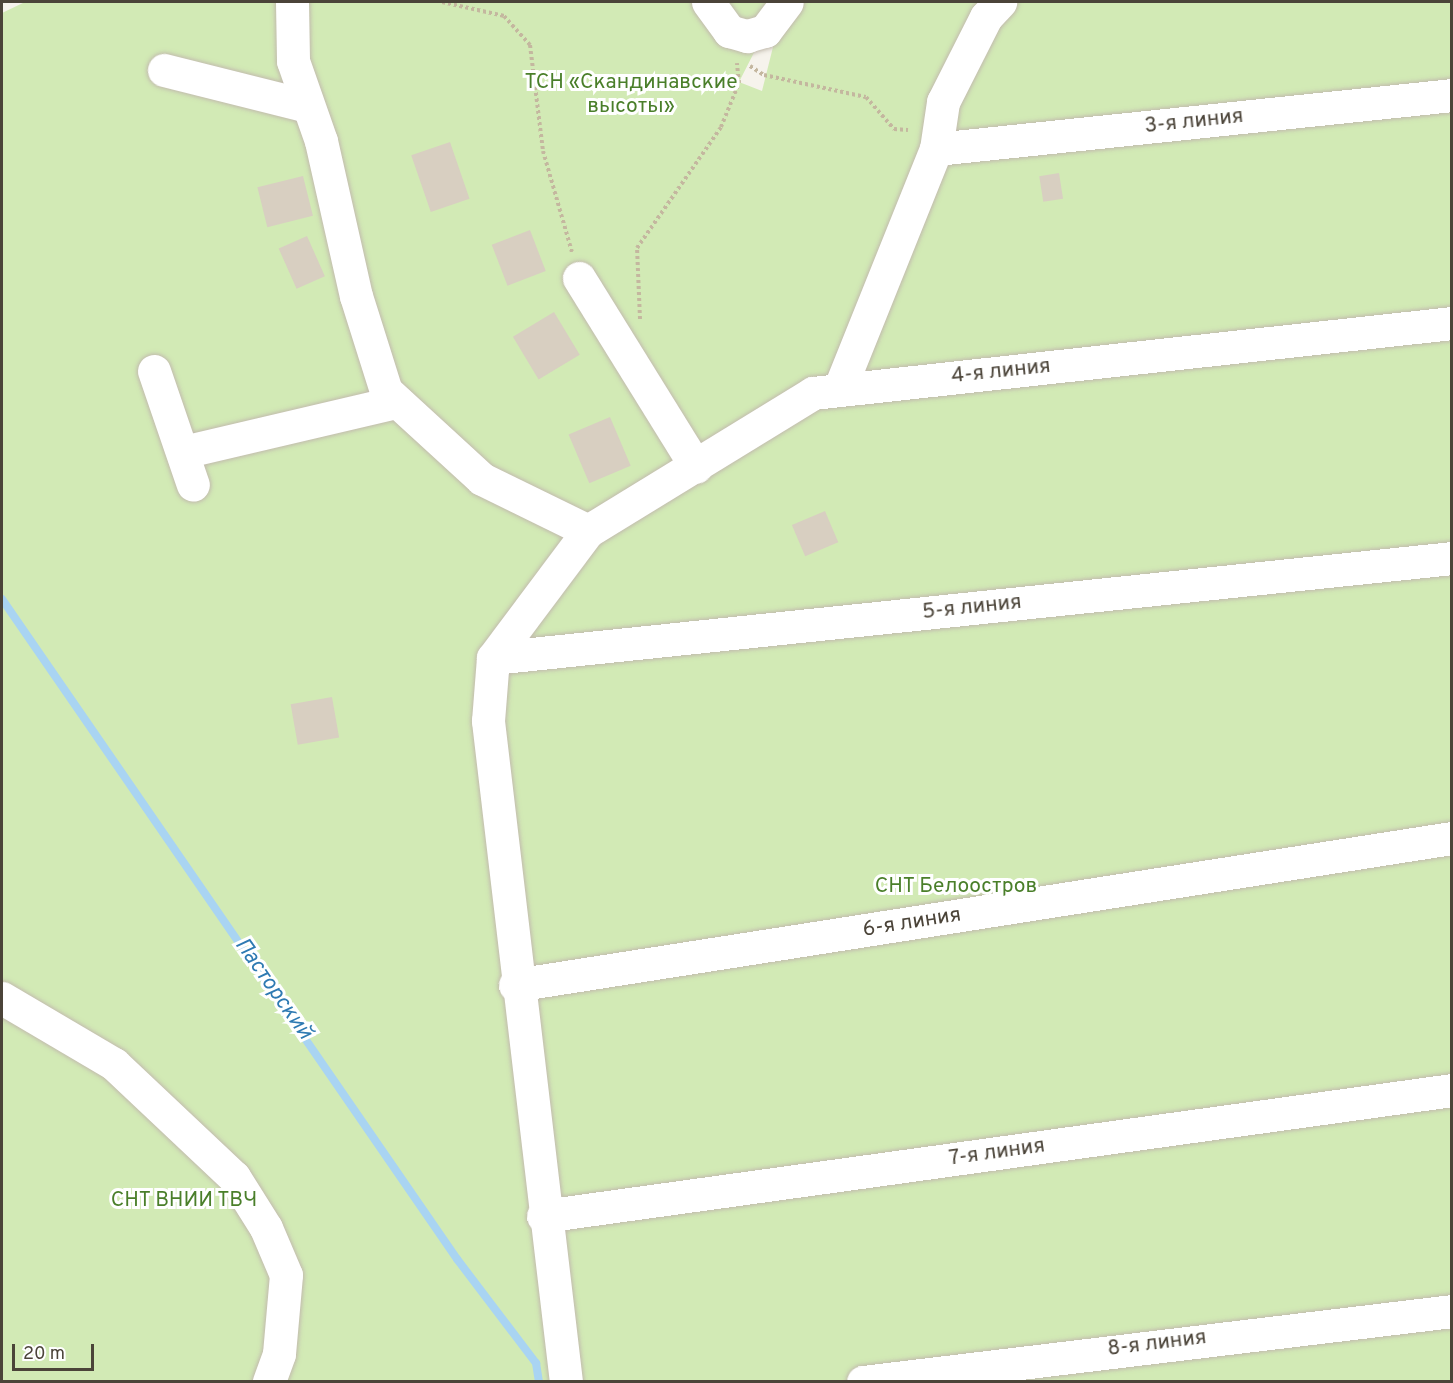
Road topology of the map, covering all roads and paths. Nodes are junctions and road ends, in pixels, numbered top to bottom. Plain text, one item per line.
1 (292, 2) edge
2 (442, 2) edge
3 (708, 2) edge
4 (787, 2) edge
5 (1000, 2) edge
6 (164, 70) dead end
7 (1452, 94) edge
8 (307, 106) junction
9 (938, 140) junction
10 (579, 278) joint
11 (1452, 323) edge
12 (154, 371) dead end
13 (639, 371) junction
14 (839, 390) junction
15 (398, 402) junction
16 (183, 452) junction
17 (696, 467) junction
18 (193, 485) dead end
19 (588, 531) junction
20 (1452, 558) edge
21 (493, 658) junction
22 (1452, 838) edge
23 (515, 985) junction
24 (2, 998) edge
25 (1452, 1090) edge
26 (543, 1216) junction
27 (1452, 1311) edge
28 (269, 1382) edge
29 (566, 1382) edge
30 (862, 1382) edge

1 - 8 street
2 - 10 path
3 - 4 street
5 - 9 street
6 - 8 street
7 - 9 street, 3-я линия
8 - 15 street
9 - 13 path
9 - 14 street
10 - 13 street
11 - 14 street, 4-я линия
12 - 16 street
13 - 17 street
14 - 17 street, 4-я линия
15 - 16 street
15 - 19 street
16 - 18 street
17 - 19 street, 4-я линия
19 - 21 street
20 - 21 street, 5-я линия
21 - 23 street
22 - 23 street, 6-я линия
23 - 26 street
24 - 28 street
25 - 26 street, 7-я линия
26 - 29 street
27 - 30 street, 8-я линия

